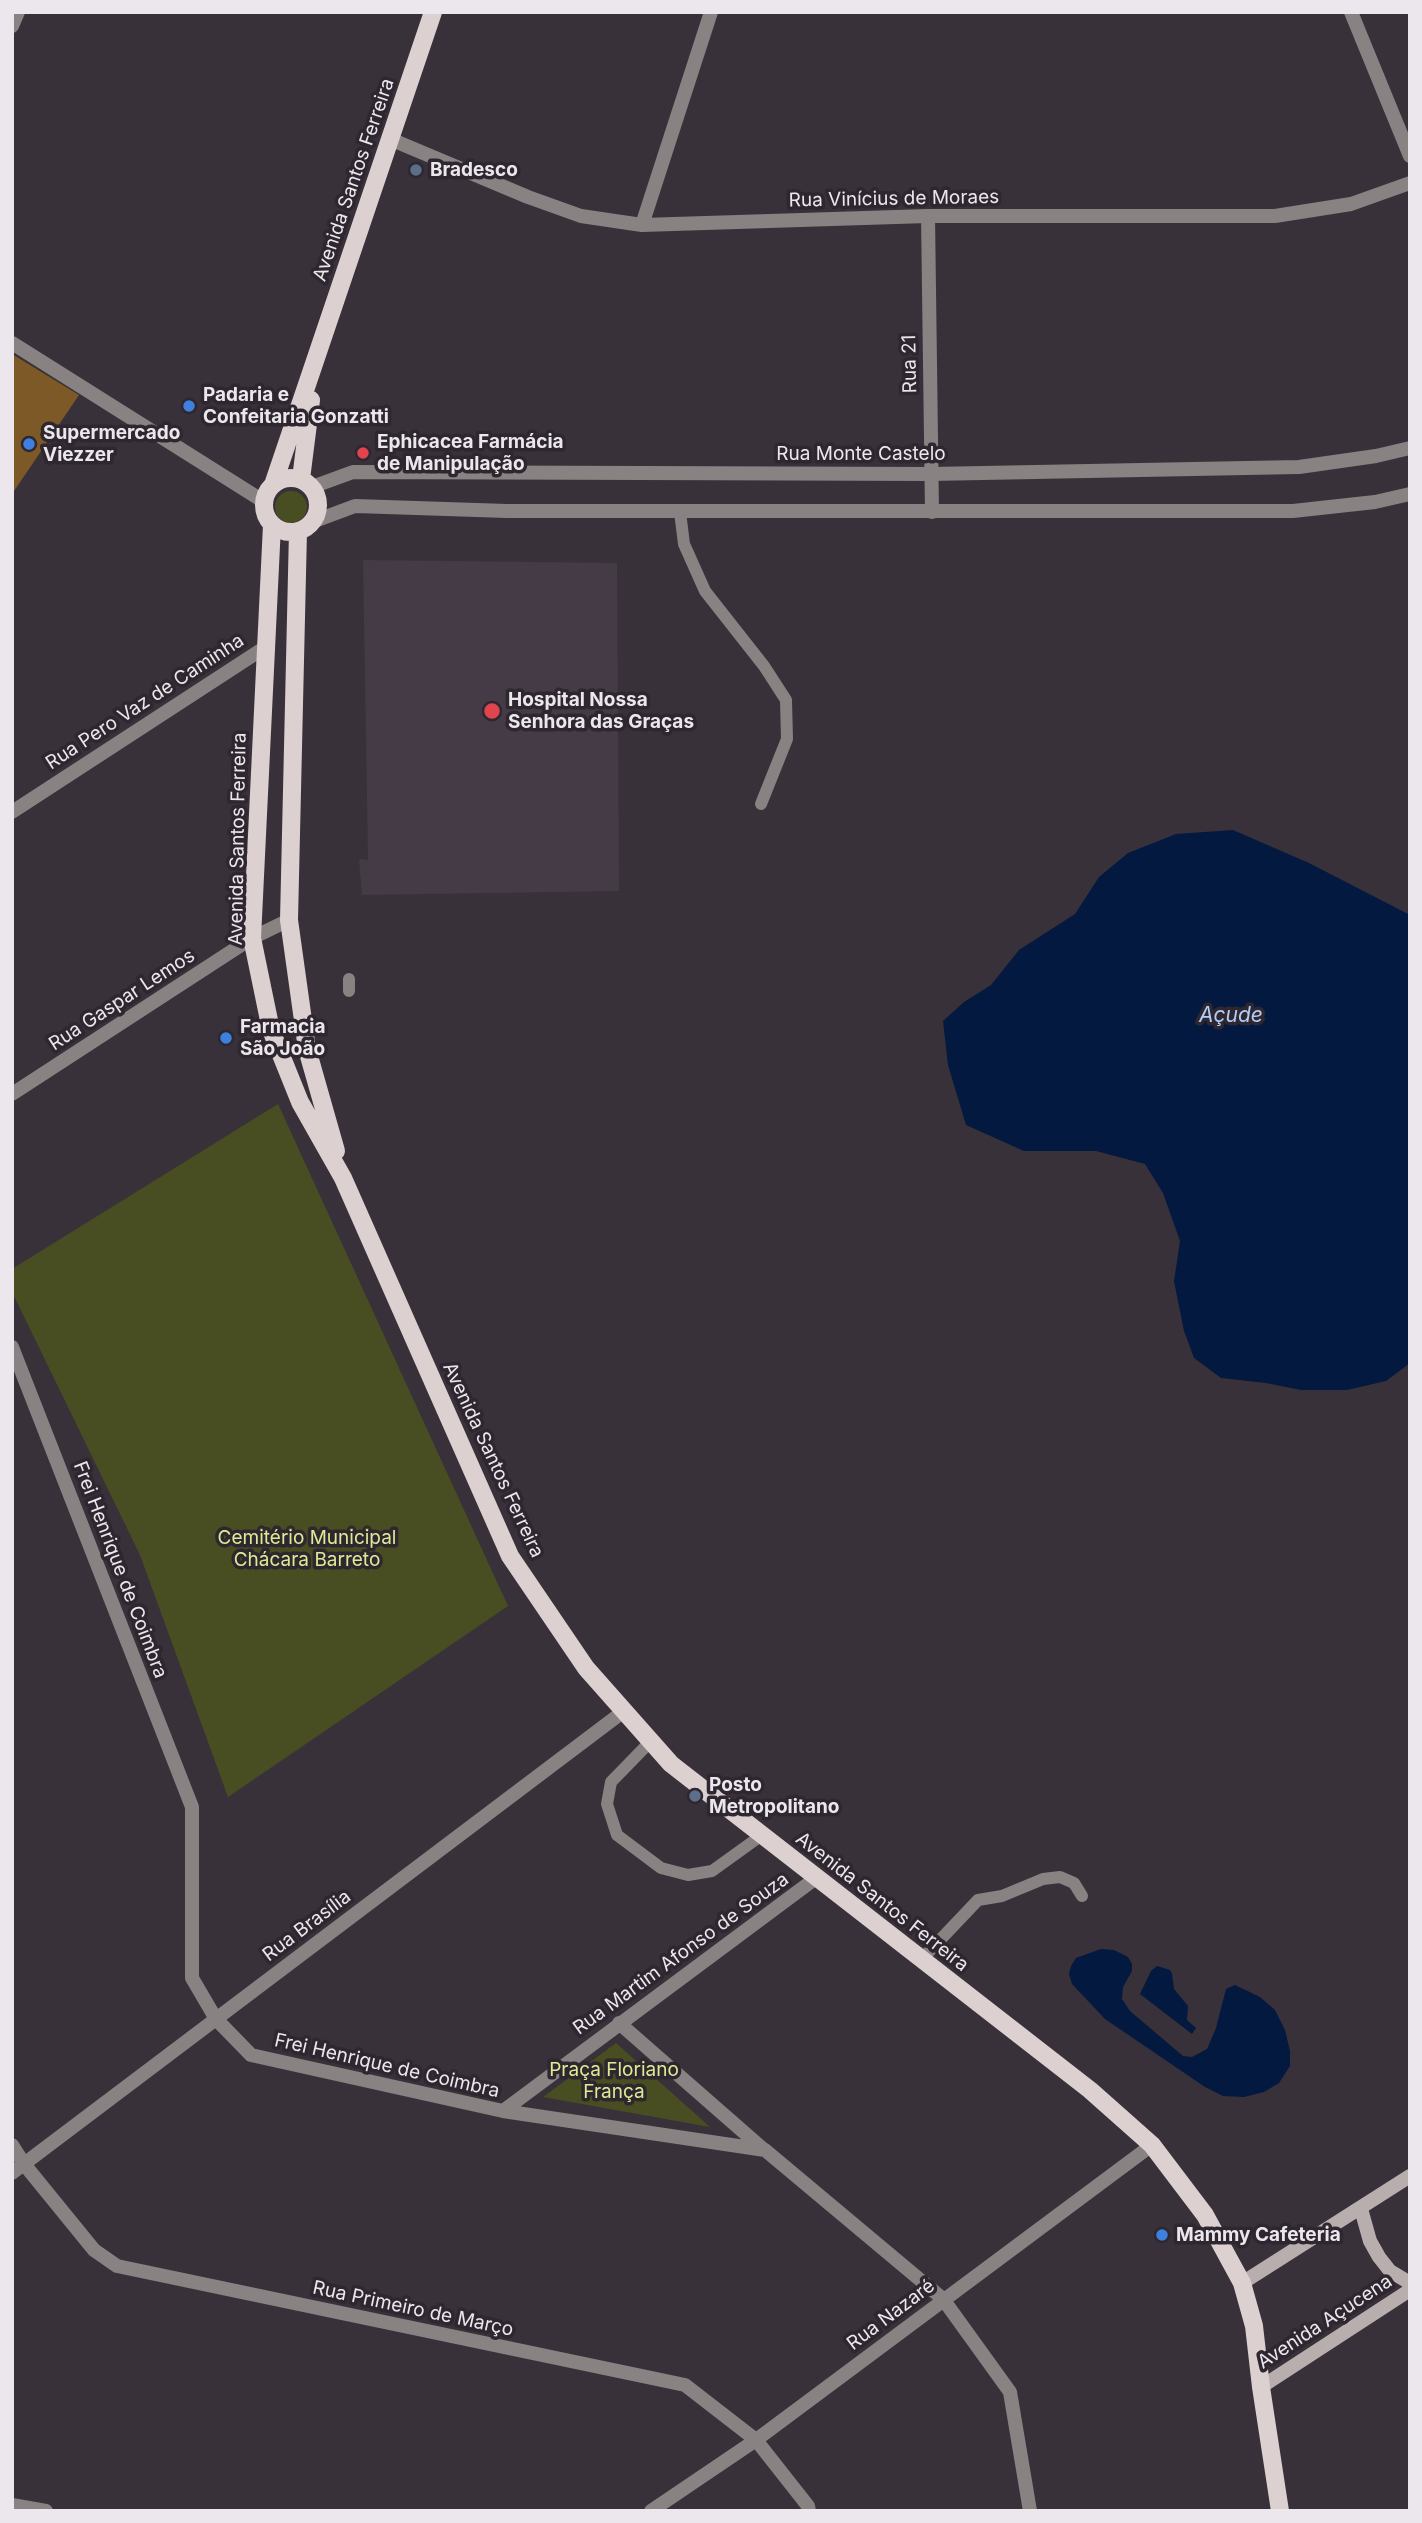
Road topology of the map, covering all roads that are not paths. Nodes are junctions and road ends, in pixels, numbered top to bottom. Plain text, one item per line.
1 (19, 12) edge
2 (433, 12) edge
3 (711, 12) edge
4 (1351, 12) edge
5 (12, 26) edge
6 (390, 139) junction
7 (1410, 156) edge
8 (1410, 183) edge
9 (928, 216) junction
10 (642, 225) junction
11 (12, 342) edge
12 (316, 362) junction
13 (1410, 448) edge
14 (930, 474) junction
15 (274, 482) junction
16 (306, 483) junction
17 (1410, 494) edge
18 (264, 501) junction
19 (680, 512) junction
20 (932, 512) junction
21 (272, 525) junction
22 (305, 527) junction
23 (264, 648) junction
24 (761, 804) dead end
25 (12, 812) edge
26 (289, 920) junction
27 (252, 938) junction
28 (12, 1094) edge
29 (343, 1178) junction
30 (12, 1349) edge
31 (624, 1711) junction
32 (650, 1742) junction
33 (762, 1835) junction
34 (816, 1878) junction
35 (1082, 1896) dead end
36 (921, 1960) junction
37 (216, 2019) junction
38 (620, 2023) junction
39 (503, 2111) junction
40 (12, 2145) edge
41 (1152, 2145) junction
42 (765, 2150) junction
43 (18, 2169) edge
44 (1410, 2176) edge
45 (1361, 2208) junction
46 (1242, 2283) junction
47 (1410, 2283) edge
48 (1410, 2290) edge
49 (943, 2299) junction
50 (1261, 2387) junction
51 (756, 2441) junction
52 (12, 2505) edge
53 (46, 2511) edge
54 (651, 2511) edge
55 (808, 2511) edge
56 (1030, 2511) edge
57 (1280, 2511) edge

1 - 5 street
2 - 6 main road, Avenida Santos Ferreira
3 - 10 street
4 - 7 street
6 - 10 street, Rua Vinícius de Moraes
6 - 12 main road, Avenida Santos Ferreira
8 - 9 street, Rua Vinícius de Moraes
9 - 10 street, Rua Vinícius de Moraes
9 - 14 street, Rua 21
11 - 18 street
12 - 15 main road, Avenida Santos Ferreira
12 - 16 main road, Avenida Santos Ferreira
13 - 14 street, Rua Monte Castelo
14 - 16 street, Rua Monte Castelo
14 - 20 street, Rua 21
15 - 16 main road
15 - 18 main road
16 - 22 main road
17 - 20 street
18 - 21 main road
19 - 20 street
19 - 22 street
19 - 24 lane
21 - 22 main road
21 - 23 main road, Avenida Santos Ferreira
22 - 26 main road, Avenida Santos Ferreira
23 - 25 street, Rua Pero Vaz de Caminha
23 - 27 main road, Avenida Santos Ferreira
26 - 27 street, Rua Gaspar Lemos
26 - 29 main road, Avenida Santos Ferreira
27 - 28 street, Rua Gaspar Lemos
27 - 29 main road, Avenida Santos Ferreira
29 - 31 main road, Avenida Santos Ferreira
30 - 37 street, Frei Henrique de Coimbra
31 - 32 main road, Avenida Santos Ferreira
31 - 37 street, Rua Brasília
32 - 33 main road, Avenida Santos Ferreira
32 - 33 lane
33 - 34 main road, Avenida Santos Ferreira
34 - 36 main road, Avenida Santos Ferreira
34 - 38 street, Rua Martim Afonso de Souza
35 - 36 lane
36 - 41 main road, Avenida Santos Ferreira
37 - 39 street, Frei Henrique de Coimbra
37 - 43 street, Rua Brasília
38 - 39 street, Rua Martim Afonso de Souza
38 - 42 street
39 - 42 street, Frei Henrique de Coimbra
40 - 43 street, Rua Primeiro de Março
41 - 46 main road, Avenida Santos Ferreira
41 - 49 street, Rua Nazaré
42 - 49 street
43 - 51 street, Rua Primeiro de Março
44 - 45 main road
45 - 46 main road
45 - 47 main road
46 - 50 main road, Avenida Santos Ferreira
48 - 50 main road, Avenida Açucena
49 - 51 street, Rua Nazaré
49 - 56 street
50 - 57 main road, Avenida Santos Ferreira
51 - 54 street, Rua Nazaré
51 - 55 street, Rua Primeiro de Março
52 - 53 street

